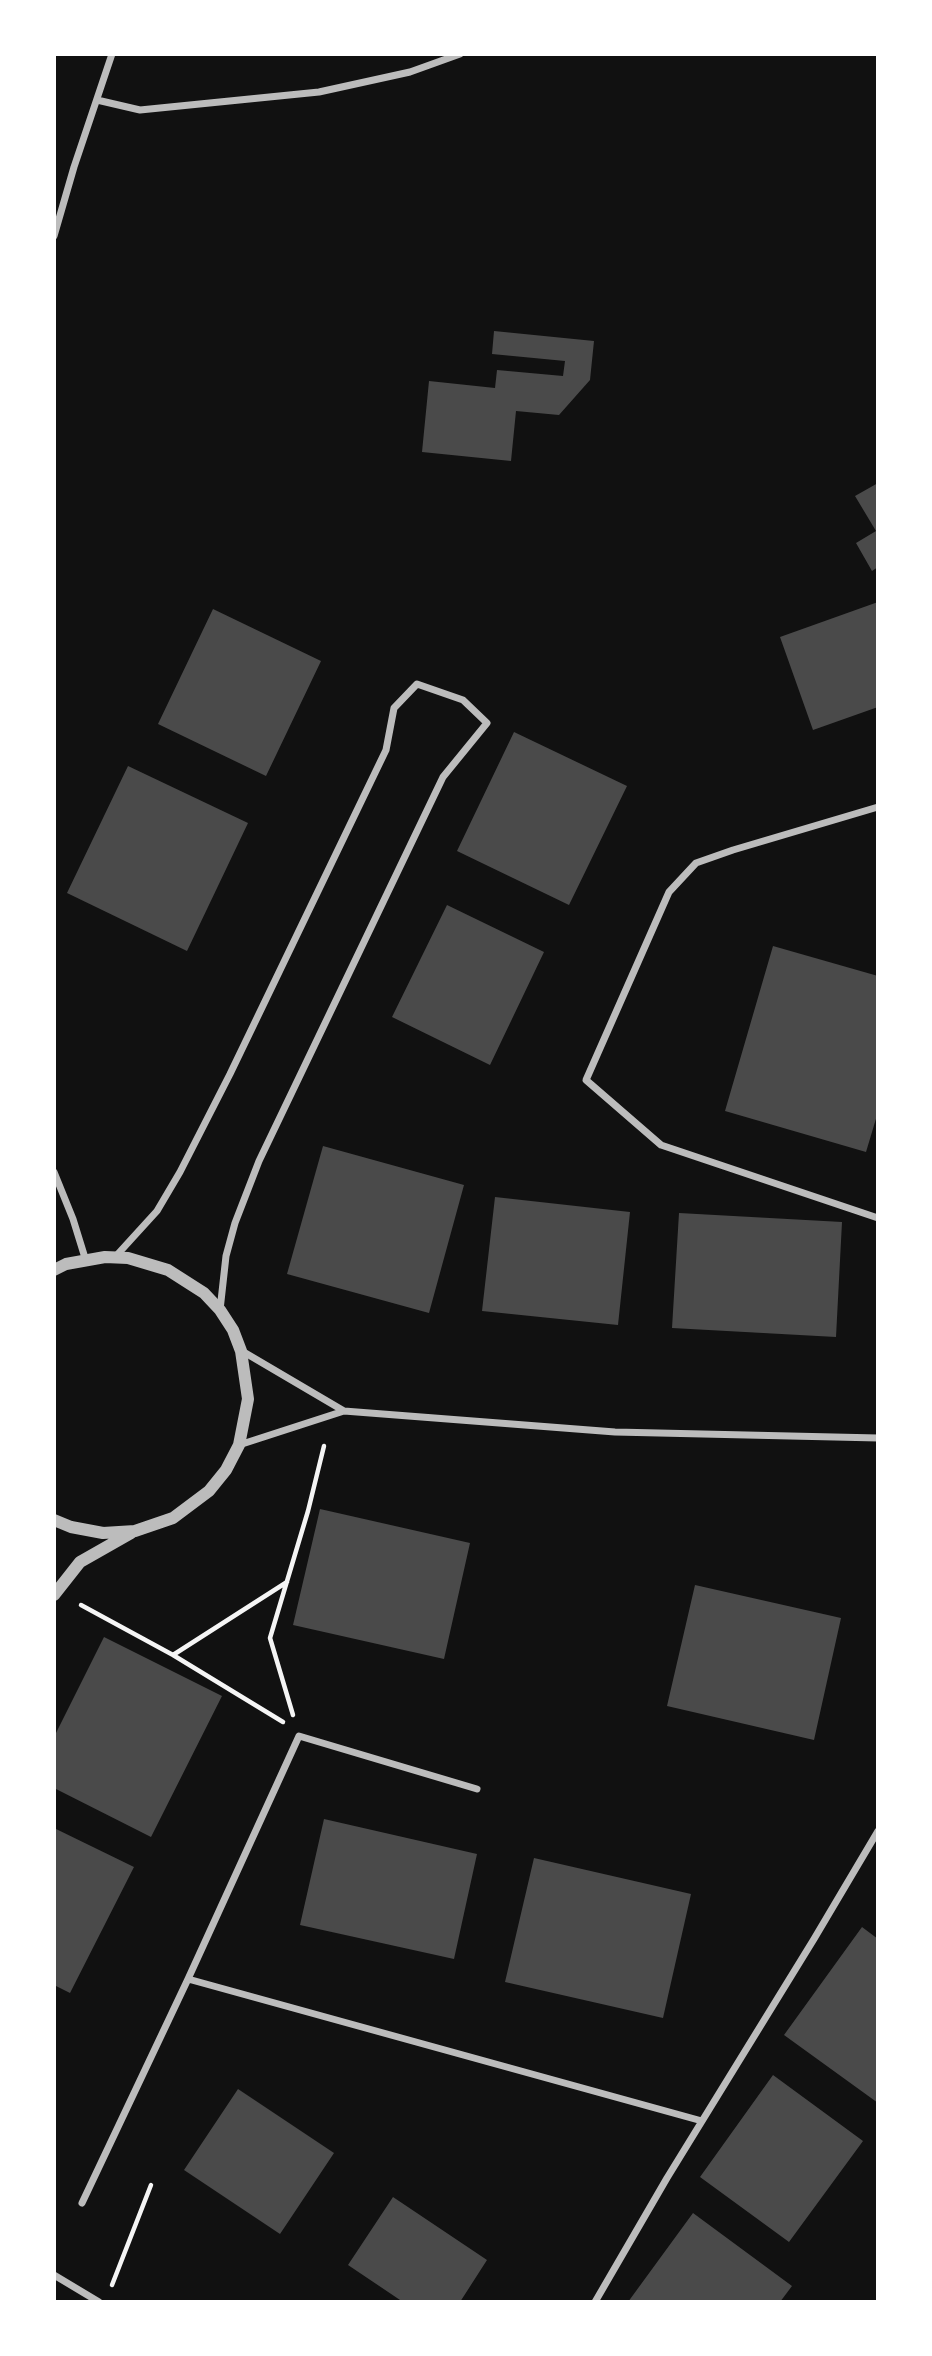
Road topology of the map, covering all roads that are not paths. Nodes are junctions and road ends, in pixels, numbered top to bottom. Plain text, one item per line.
1 (112, 54) edge
2 (460, 54) edge
3 (97, 100) junction
4 (54, 236) edge
5 (878, 807) edge
6 (54, 1172) edge
7 (878, 1218) edge
8 (115, 1258) junction
9 (86, 1261) junction
10 (54, 1270) edge
11 (220, 1310) junction
12 (241, 1351) junction
13 (344, 1411) junction
14 (878, 1437) edge
15 (239, 1445) junction
16 (54, 1520) edge
17 (135, 1531) junction
18 (54, 1595) edge
19 (477, 1789) dead end
20 (878, 1831) edge
21 (188, 1979) junction
22 (702, 2121) junction
23 (82, 2203) dead end
24 (54, 2275) edge
25 (99, 2302) edge
26 (595, 2302) edge

1 - 3 street
2 - 3 street
3 - 4 street
5 - 7 street
6 - 9 street
8 - 9 street
8 - 11 street
8 - 11 street
9 - 10 street
11 - 12 street
12 - 13 street
12 - 15 street
13 - 14 street
13 - 15 street
15 - 17 street
16 - 17 street
17 - 18 street
19 - 21 street
20 - 22 street
21 - 22 street
21 - 23 street
22 - 26 street
24 - 25 street

